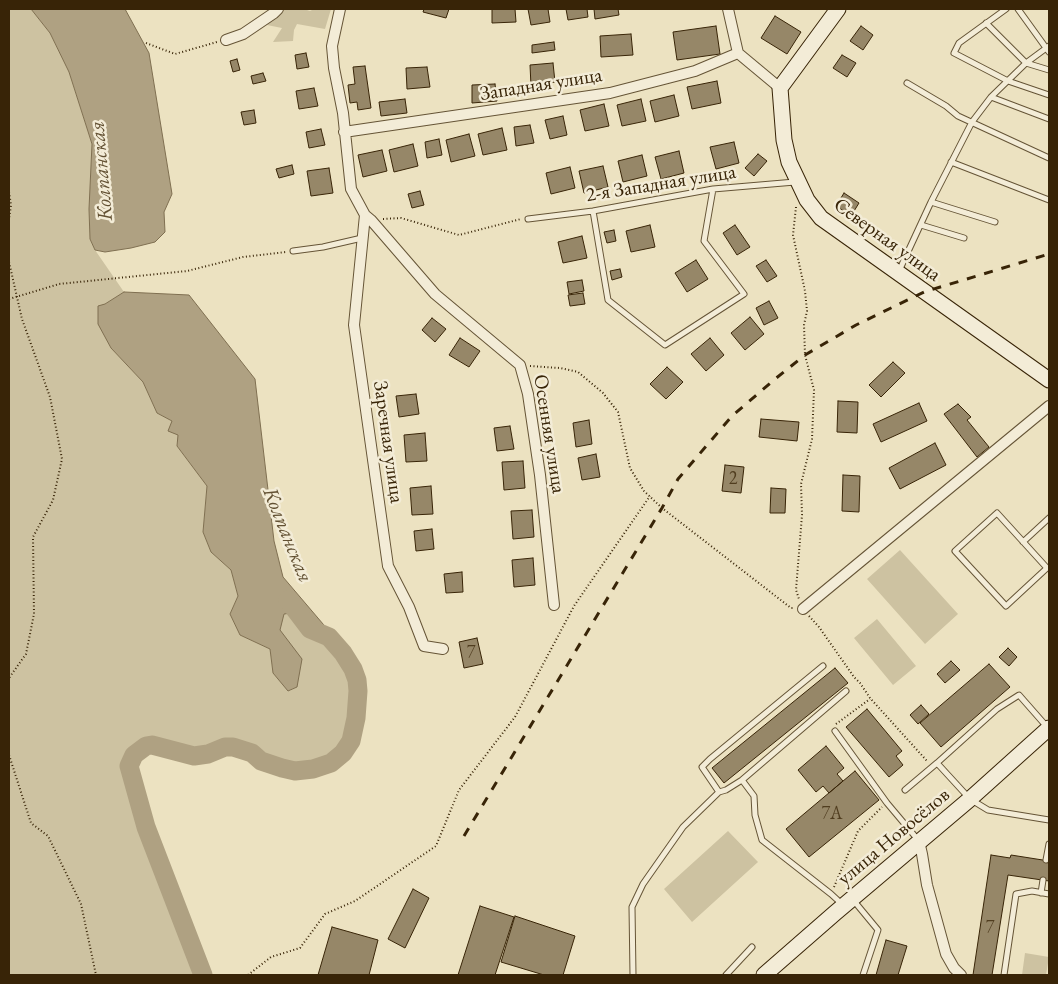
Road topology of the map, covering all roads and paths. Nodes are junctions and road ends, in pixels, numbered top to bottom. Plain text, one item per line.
1 (278, 9) edge
2 (340, 9) edge
3 (728, 9) edge
4 (838, 9) edge
5 (1006, 9) edge
6 (1018, 9) edge
7 (986, 23) junction
8 (226, 40) joint
9 (146, 42) dead end
10 (1048, 48) edge
11 (738, 53) junction
12 (1026, 63) junction
13 (1049, 70) edge
14 (1008, 81) junction
15 (907, 83) dead end
16 (780, 88) junction
17 (1049, 95) edge
18 (991, 97) junction
19 (1049, 120) edge
20 (972, 122) junction
21 (344, 132) junction
22 (1049, 158) edge
23 (952, 162) junction
24 (798, 182) junction
25 (713, 189) junction
26 (9, 192) edge
27 (1049, 200) edge
28 (931, 202) junction
29 (593, 211) junction
30 (368, 217) junction
31 (9, 219) edge
32 (528, 219) joint
33 (995, 222) dead end
34 (921, 225) junction
35 (362, 238) junction
36 (964, 238) dead end
37 (293, 251) joint
38 (9, 262) edge
39 (898, 273) junction
40 (16, 297) junction
41 (9, 299) edge
42 (520, 365) junction
43 (1049, 380) edge
44 (1049, 406) edge
45 (650, 496) junction
46 (1049, 518) edge
47 (1023, 542) junction
48 (1048, 569) edge
49 (554, 606) dead end
50 (803, 609) junction
51 (443, 649) dead end
52 (823, 666) dead end
53 (9, 678) edge
54 (846, 690) dead end
55 (870, 698) junction
56 (1049, 728) edge
57 (835, 731) joint
58 (9, 754) edge
59 (937, 763) junction
60 (932, 767) junction
61 (742, 780) junction
62 (905, 790) dead end
63 (719, 792) junction
64 (970, 799) junction
65 (887, 803) junction
66 (1049, 820) edge
67 (919, 841) junction
68 (1049, 844) edge
69 (1046, 860) dead end
70 (1043, 880) dead end
71 (1040, 893) junction
72 (831, 894) junction
73 (1049, 894) edge
74 (848, 902) junction
75 (752, 947) dead end
76 (96, 975) edge
77 (248, 975) edge
78 (633, 975) edge
79 (726, 975) edge
80 (764, 975) edge
81 (862, 975) edge
82 (961, 975) edge
83 (1004, 975) edge

1 - 8 street
2 - 21 street
3 - 11 street
4 - 16 street
5 - 7 lane
6 - 10 lane
7 - 12 lane
7 - 14 lane
8 - 9 path
10 - 12 lane
11 - 16 street
11 - 21 street, Западная улица
12 - 13 lane
12 - 14 lane
14 - 17 lane
14 - 18 lane
15 - 20 lane
16 - 24 street, Северная улица
18 - 19 lane
18 - 20 lane
20 - 22 lane
20 - 23 lane
21 - 30 street
23 - 27 lane
23 - 28 lane
24 - 25 lane, 2-я Западная улица
24 - 39 street, Северная улица
24 - 50 path
25 - 29 lane, 2-я Западная улица
25 - 29 lane
26 - 31 path
28 - 33 lane
28 - 34 lane
29 - 32 lane, 2-я Западная улица
30 - 32 path
30 - 35 street, Заречная улица
30 - 42 street, Осенняя улица
34 - 36 lane
34 - 39 lane
35 - 37 lane
35 - 51 street, Заречная улица
37 - 40 path
38 - 40 path
39 - 43 street, Северная улица
40 - 41 path
40 - 53 path
42 - 45 path
42 - 49 street, Осенняя улица
44 - 50 street
45 - 50 path
45 - 77 path
46 - 47 lane
47 - 48 lane
47 - 48 lane
50 - 55 path
52 - 63 lane
54 - 61 lane
55 - 57 path
55 - 60 path
56 - 59 lane
56 - 64 street, улица Новосёлов
57 - 65 lane
58 - 76 path
59 - 60 lane
59 - 64 lane
60 - 62 lane
61 - 63 lane
61 - 72 lane
63 - 78 lane
64 - 66 lane
64 - 67 street, улица Новосёлов
65 - 67 lane
65 - 72 path
67 - 74 street, улица Новосёлов
67 - 82 street
68 - 69 lane
70 - 71 lane
71 - 73 lane
71 - 83 lane
72 - 74 lane
74 - 80 street, улица Новосёлов
74 - 81 lane
75 - 79 lane

